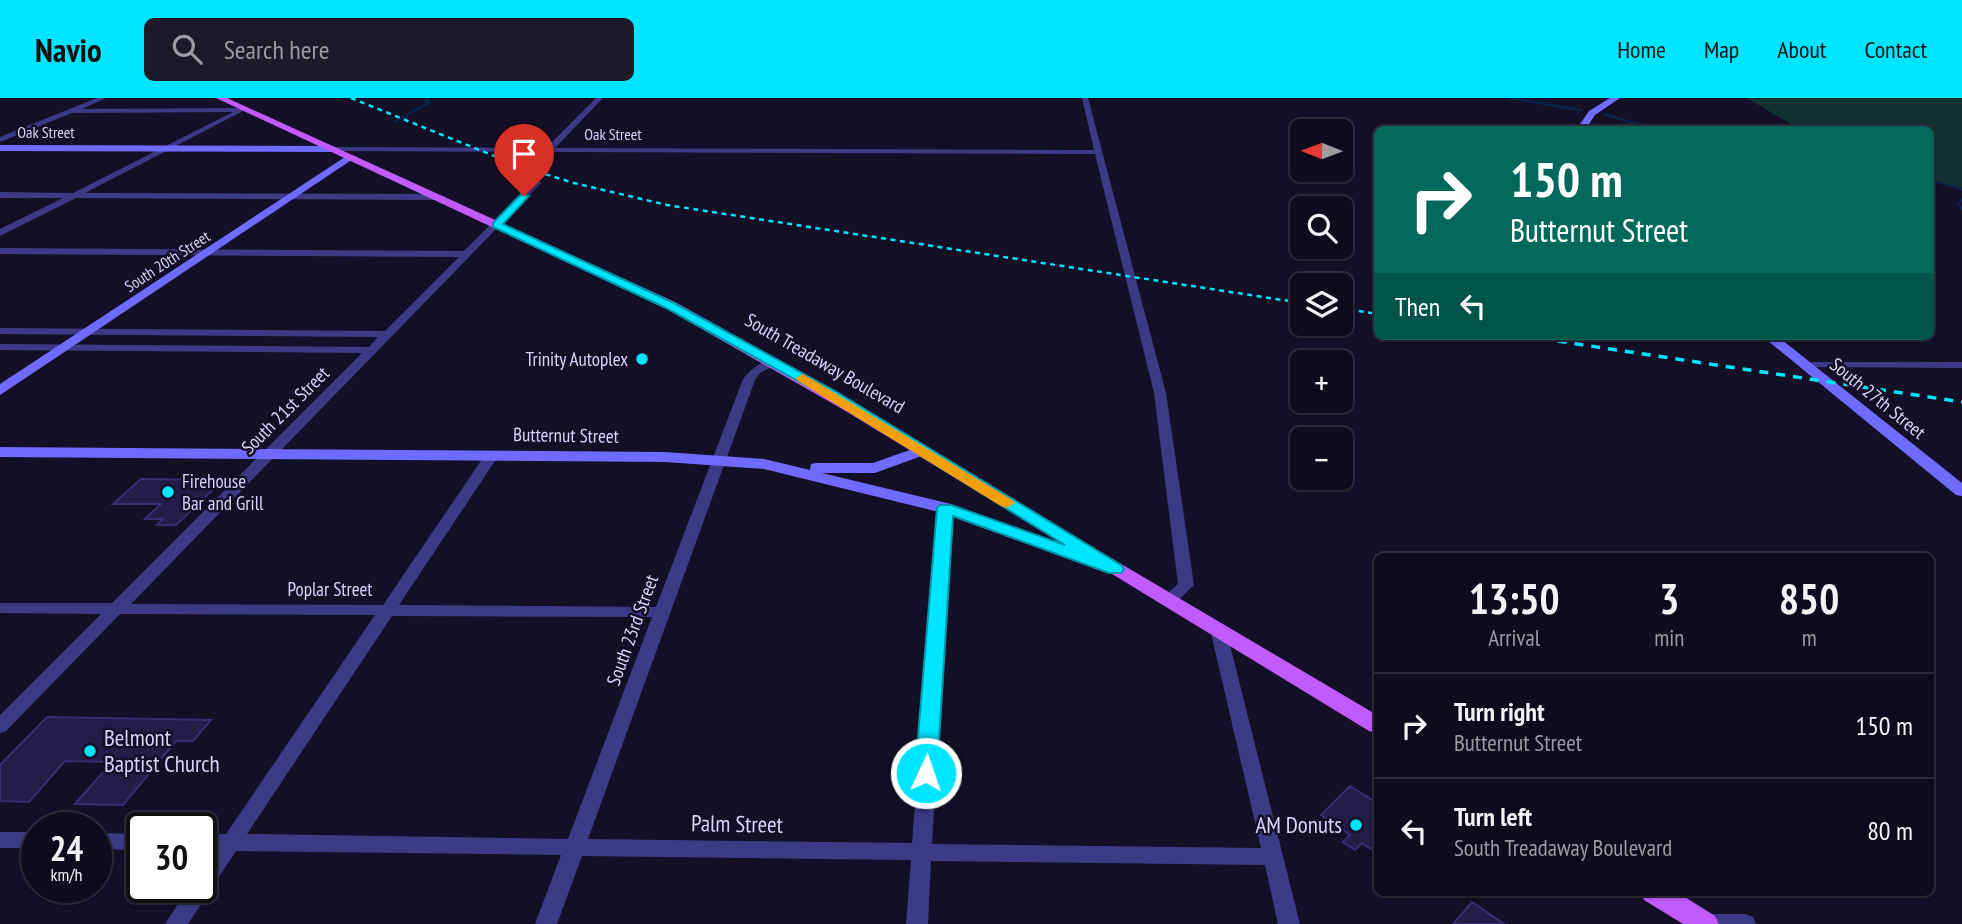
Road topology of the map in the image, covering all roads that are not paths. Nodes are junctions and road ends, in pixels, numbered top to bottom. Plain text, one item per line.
1 (103, 98) edge
2 (220, 98) edge
3 (600, 98) edge
4 (1085, 98) edge
5 (1616, 98) edge
6 (242, 110) junction
7 (73, 111) junction
8 (1583, 126) edge
9 (0, 140) edge
10 (0, 148) edge
11 (167, 148) junction
12 (333, 149) junction
13 (548, 150) junction
14 (1099, 152) junction
15 (351, 157) junction
16 (538, 182) dead end
17 (0, 195) edge
18 (75, 195) junction
19 (293, 196) junction
20 (434, 197) junction
21 (497, 225) junction
22 (0, 233) edge
23 (0, 251) edge
24 (209, 252) junction
25 (464, 254) junction
26 (0, 331) edge
27 (86, 332) junction
28 (387, 334) junction
29 (1774, 340) edge
30 (0, 347) edge
31 (64, 348) junction
32 (372, 349) junction
33 (773, 362) junction
34 (1805, 365) junction
35 (1962, 365) edge
36 (0, 391) edge
37 (921, 451) junction
38 (0, 452) edge
39 (269, 454) junction
40 (492, 455) junction
41 (717, 460) junction
42 (764, 464) junction
43 (1958, 485) edge
44 (945, 508) junction
45 (1115, 569) junction
46 (1168, 600) junction
47 (0, 608) edge
48 (115, 609) junction
49 (388, 611) junction
50 (660, 612) junction
51 (1218, 629) junction
52 (1374, 723) edge
53 (0, 726) edge
54 (0, 840) edge
55 (21, 840) edge
56 (217, 843) edge
57 (232, 843) junction
58 (575, 848) junction
59 (921, 852) junction
60 (1272, 857) junction
61 (217, 864) edge
62 (1659, 896) edge
63 (190, 903) edge
64 (176, 924) edge
65 (546, 924) edge
66 (917, 924) edge
67 (1290, 924) edge
68 (1704, 924) edge
69 (1745, 924) edge

1 - 7 street
2 - 6 main road, South Treadaway Boulevard
3 - 13 street
4 - 14 street
5 - 8 street
6 - 7 street
6 - 11 street
6 - 12 main road, South Treadaway Boulevard
7 - 9 street
10 - 11 street, Oak Street
11 - 12 street, Oak Street
11 - 18 street
12 - 13 street, Oak Street
12 - 15 main road, South Treadaway Boulevard
13 - 14 street, Oak Street
14 - 46 street
15 - 19 street, South 20th Street
15 - 20 main road, South Treadaway Boulevard
16 - 21 street, South 21st Street
17 - 18 street
18 - 19 street
18 - 22 street
19 - 20 street
19 - 24 street, South 20th Street
20 - 21 main road, South Treadaway Boulevard
21 - 25 street, South 21st Street
21 - 33 main road, South Treadaway Boulevard
23 - 24 street
24 - 25 street
24 - 27 street, South 20th Street
25 - 28 street, South 21st Street
26 - 27 street
27 - 28 street
27 - 31 street, South 20th Street
28 - 32 street, South 21st Street
29 - 34 street, South 27th Street
30 - 31 street
31 - 32 street
31 - 36 street, South 20th Street
32 - 39 street, South 21st Street
33 - 37 main road, South Treadaway Boulevard
33 - 41 street, South 23rd Street
34 - 35 street
34 - 43 street, South 27th Street
37 - 42 street
37 - 45 main road, South Treadaway Boulevard
38 - 39 street, Butternut Street
39 - 40 street, Butternut Street
39 - 48 street, South 21st Street
40 - 41 street, Butternut Street
40 - 49 street
41 - 42 street, Butternut Street
41 - 50 street, South 23rd Street
42 - 44 street, Butternut Street
44 - 45 street, Butternut Street
44 - 59 street
45 - 46 main road, South Treadaway Boulevard
46 - 51 main road, South Treadaway Boulevard
47 - 48 street, Poplar Street
48 - 49 street, Poplar Street
48 - 53 street, South 21st Street
49 - 50 street, Poplar Street
49 - 57 street
50 - 58 street, South 23rd Street
51 - 52 main road, South Treadaway Boulevard
51 - 60 street
54 - 55 street
56 - 57 street, Palm Street
57 - 58 street, Palm Street
57 - 61 street
58 - 59 street, Palm Street
58 - 65 street, South 23rd Street
59 - 60 street, Palm Street
59 - 66 street
60 - 67 street
62 - 68 main road
63 - 64 street
68 - 69 street

